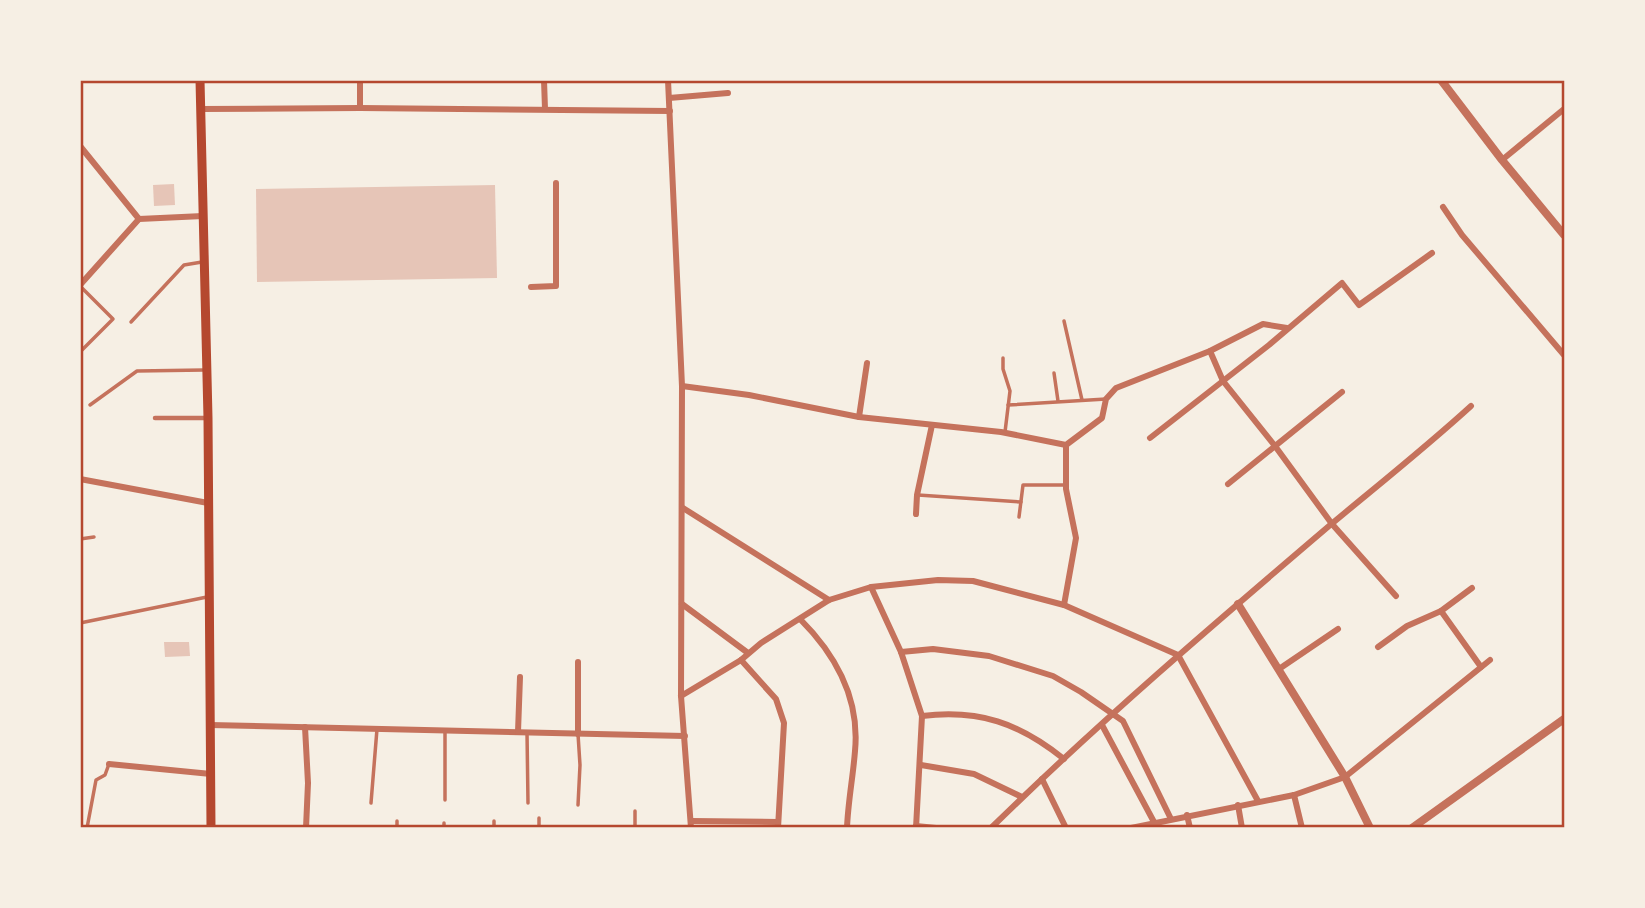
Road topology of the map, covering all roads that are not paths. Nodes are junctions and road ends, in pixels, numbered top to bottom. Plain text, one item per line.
1 (200, 80) edge
2 (360, 80) edge
3 (544, 80) edge
4 (668, 80) edge
5 (1441, 80) edge
6 (728, 93) dead end
7 (669, 98) junction
8 (360, 108) junction
9 (201, 109) junction
10 (545, 109) junction
11 (1564, 109) edge
12 (670, 111) junction
13 (80, 146) edge
14 (1502, 160) junction
15 (556, 183) dead end
16 (1443, 206) dead end
17 (203, 216) junction
18 (139, 219) junction
19 (1564, 235) edge
20 (1432, 253) dead end
21 (204, 262) junction
22 (80, 286) edge
23 (531, 287) dead end
24 (1064, 321) dead end
25 (131, 322) dead end
26 (1287, 328) junction
27 (1210, 351) junction
28 (80, 352) edge
29 (1564, 355) edge
30 (1003, 358) dead end
31 (867, 363) dead end
32 (206, 369) junction
33 (1054, 373) dead end
34 (1223, 381) junction
35 (682, 386) junction
36 (1342, 392) dead end
37 (1106, 399) junction
38 (1082, 400) junction
39 (1058, 401) junction
40 (90, 405) dead end
41 (1009, 405) junction
42 (1471, 406) dead end
43 (859, 417) junction
44 (155, 418) dead end
45 (208, 418) junction
46 (932, 425) junction
47 (1005, 432) junction
48 (1150, 438) dead end
49 (1066, 445) junction
50 (1275, 446) junction
51 (80, 479) edge
52 (1228, 484) dead end
53 (1066, 485) junction
54 (917, 495) junction
55 (1021, 502) junction
56 (208, 503) junction
57 (683, 508) junction
58 (916, 514) dead end
59 (1019, 517) dead end
60 (1332, 524) junction
61 (94, 537) dead end
62 (80, 539) edge
63 (871, 587) junction
64 (1472, 588) dead end
65 (1396, 596) dead end
66 (209, 597) junction
67 (829, 600) junction
68 (682, 604) junction
69 (1238, 604) junction
70 (1064, 605) junction
71 (1441, 611) junction
72 (800, 619) junction
73 (80, 623) edge
74 (1338, 629) dead end
75 (1378, 647) dead end
76 (901, 652) junction
77 (748, 653) junction
78 (1178, 655) junction
79 (741, 660) junction
80 (1490, 660) dead end
81 (578, 662) dead end
82 (1481, 667) junction
83 (1279, 668) junction
84 (520, 677) dead end
85 (681, 695) junction
86 (1113, 715) junction
87 (922, 716) junction
88 (1564, 719) edge
89 (210, 725) junction
90 (1102, 725) junction
91 (305, 727) junction
92 (377, 729) junction
93 (445, 730) junction
94 (518, 732) junction
95 (527, 732) junction
96 (578, 734) junction
97 (685, 736) junction
98 (1064, 759) junction
99 (109, 764) joint
100 (921, 765) junction
101 (211, 774) junction
102 (1345, 777) junction
103 (1042, 779) junction
104 (1294, 795) junction
105 (1022, 797) junction
106 (445, 800) dead end
107 (1258, 802) junction
108 (371, 803) dead end
109 (528, 803) dead end
110 (578, 805) dead end
111 (1238, 805) junction
112 (635, 811) dead end
113 (1187, 816) junction
114 (539, 818) dead end
115 (1171, 819) junction
116 (397, 821) dead end
117 (494, 821) dead end
118 (1154, 822) junction
119 (691, 825) edge
120 (778, 825) edge
121 (916, 827) edge
122 (1134, 827) edge
123 (87, 828) edge
124 (211, 828) edge
125 (306, 828) edge
126 (397, 828) edge
127 (494, 828) edge
128 (539, 828) edge
129 (635, 828) edge
130 (847, 828) edge
131 (936, 828) edge
132 (991, 828) edge
133 (1066, 828) edge
134 (1190, 828) edge
135 (1242, 828) edge
136 (1302, 828) edge
137 (1370, 828) edge
138 (1412, 828) edge

1 - 9 main road
2 - 8 street
3 - 10 street
4 - 7 street
5 - 14 street
6 - 7 street
7 - 12 street
8 - 9 street
8 - 10 street
9 - 17 main road
10 - 12 street
11 - 14 street
12 - 35 street
13 - 18 street
14 - 19 street
15 - 23 street
16 - 29 street
17 - 18 street
17 - 21 main road
18 - 22 street
20 - 26 street
21 - 25 lane
21 - 32 main road
22 - 28 lane
24 - 38 lane
26 - 27 street
26 - 34 street
27 - 34 street
27 - 37 street
30 - 41 lane
31 - 43 street
32 - 40 lane
32 - 45 main road
33 - 39 lane
34 - 48 street
34 - 50 street
35 - 43 street
35 - 57 street
36 - 50 street
37 - 38 lane
37 - 49 street
38 - 39 lane
39 - 41 lane
41 - 47 lane
42 - 60 street
43 - 46 street
44 - 45 street
45 - 56 main road
46 - 47 street
46 - 54 street
47 - 49 street
49 - 53 street
50 - 52 street
50 - 60 street
51 - 56 street
53 - 55 lane
53 - 70 street
54 - 55 lane
54 - 58 street
55 - 59 lane
56 - 66 main road
57 - 67 street
57 - 68 street
60 - 65 street
60 - 69 street
61 - 62 lane
63 - 67 street
63 - 70 street
63 - 76 street
64 - 71 street
66 - 73 lane
66 - 89 main road
67 - 72 street
68 - 77 street
68 - 85 street
69 - 78 street
69 - 83 street
70 - 78 street
71 - 75 street
71 - 82 street
72 - 77 street
72 - 130 street
74 - 83 street
76 - 86 street
76 - 87 street
77 - 79 street
78 - 86 street
78 - 107 street
79 - 85 street
79 - 120 street
80 - 82 street
81 - 96 street
82 - 102 street
83 - 102 street
84 - 94 street
85 - 97 street
86 - 90 street
86 - 115 street
87 - 98 street
87 - 100 street
88 - 138 street
89 - 91 street
89 - 101 main road
90 - 98 street
90 - 118 street
91 - 92 street
91 - 125 street
92 - 93 street
92 - 108 lane
93 - 94 street
93 - 106 lane
94 - 95 street
95 - 96 street
95 - 109 lane
96 - 97 street
96 - 110 lane
97 - 119 street
98 - 103 street
99 - 101 street
99 - 123 lane
100 - 105 street
100 - 121 street
101 - 124 main road
102 - 104 street
102 - 137 street
103 - 105 street
103 - 133 street
104 - 107 street
104 - 136 street
105 - 132 street
107 - 111 street
111 - 113 street
111 - 135 street
112 - 129 lane
113 - 115 street
113 - 134 street
114 - 128 lane
115 - 118 street
116 - 126 lane
117 - 127 lane
118 - 122 street
119 - 120 street
121 - 131 street

